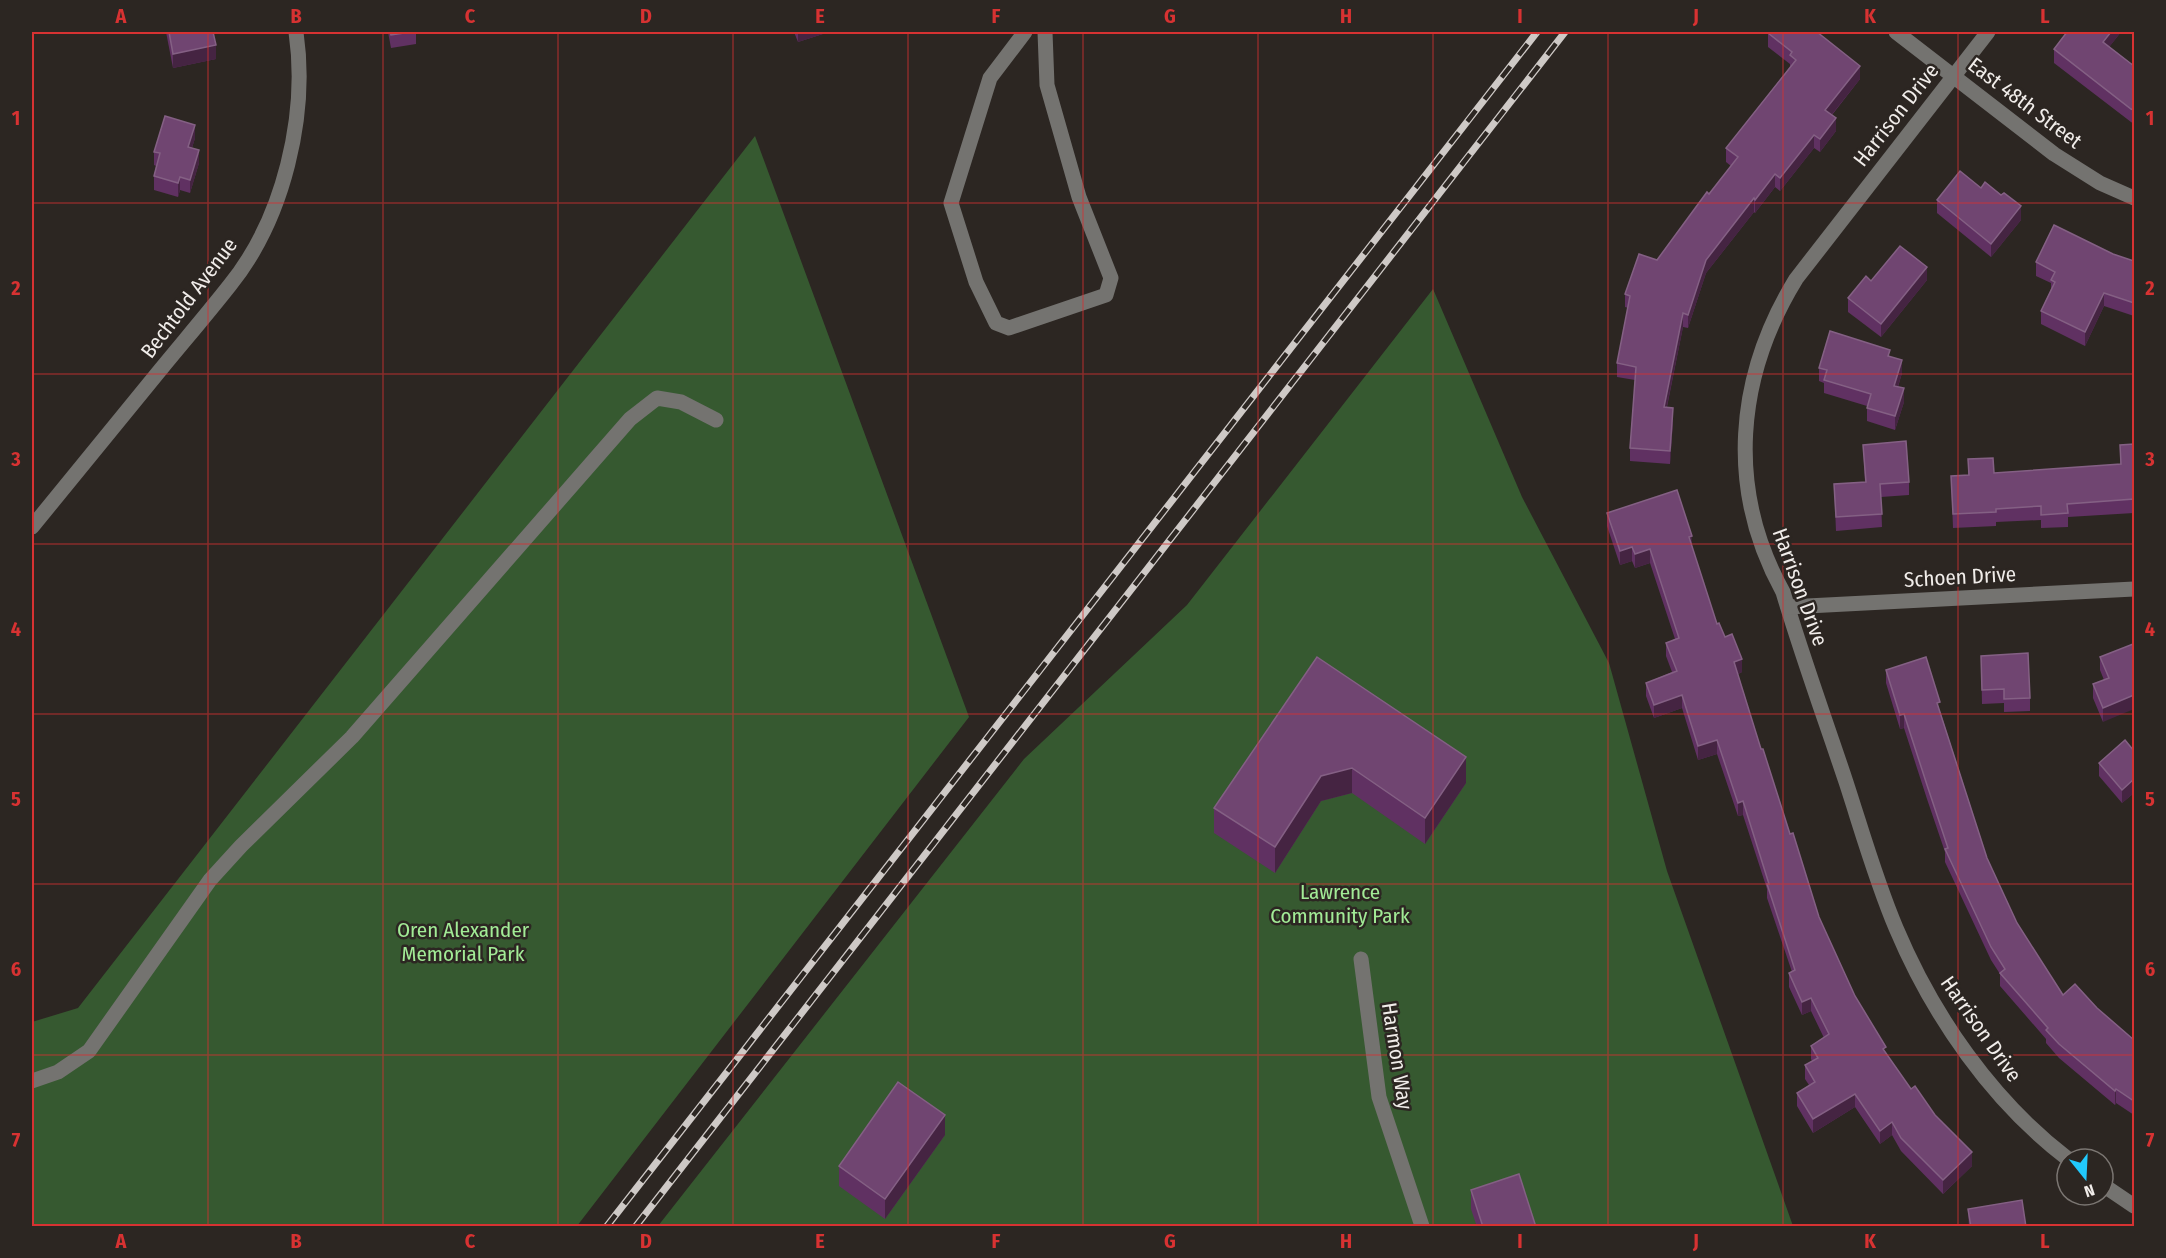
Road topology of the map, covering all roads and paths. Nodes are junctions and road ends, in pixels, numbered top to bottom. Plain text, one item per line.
1 (296, 32) edge
2 (1025, 32) edge
3 (1045, 32) edge
4 (1896, 32) edge
5 (1988, 32) edge
6 (1953, 76) junction
7 (2134, 198) edge
8 (716, 420) dead end
9 (32, 528) edge
10 (2134, 589) edge
11 (1788, 607) junction
12 (1361, 959) dead end
13 (32, 1082) edge
14 (2055, 1147) edge
15 (2115, 1193) edge
16 (2134, 1206) edge
17 (1422, 1227) edge

1 - 9 street, Bechtold Avenue
2 - 3 street
4 - 6 street, East 48th Street
5 - 6 street, Harrison Drive
6 - 7 street, East 48th Street
6 - 11 street, Harrison Drive
8 - 13 street
10 - 11 street, Schoen Drive
11 - 14 street, Harrison Drive
12 - 17 street, Harmon Way
15 - 16 street

